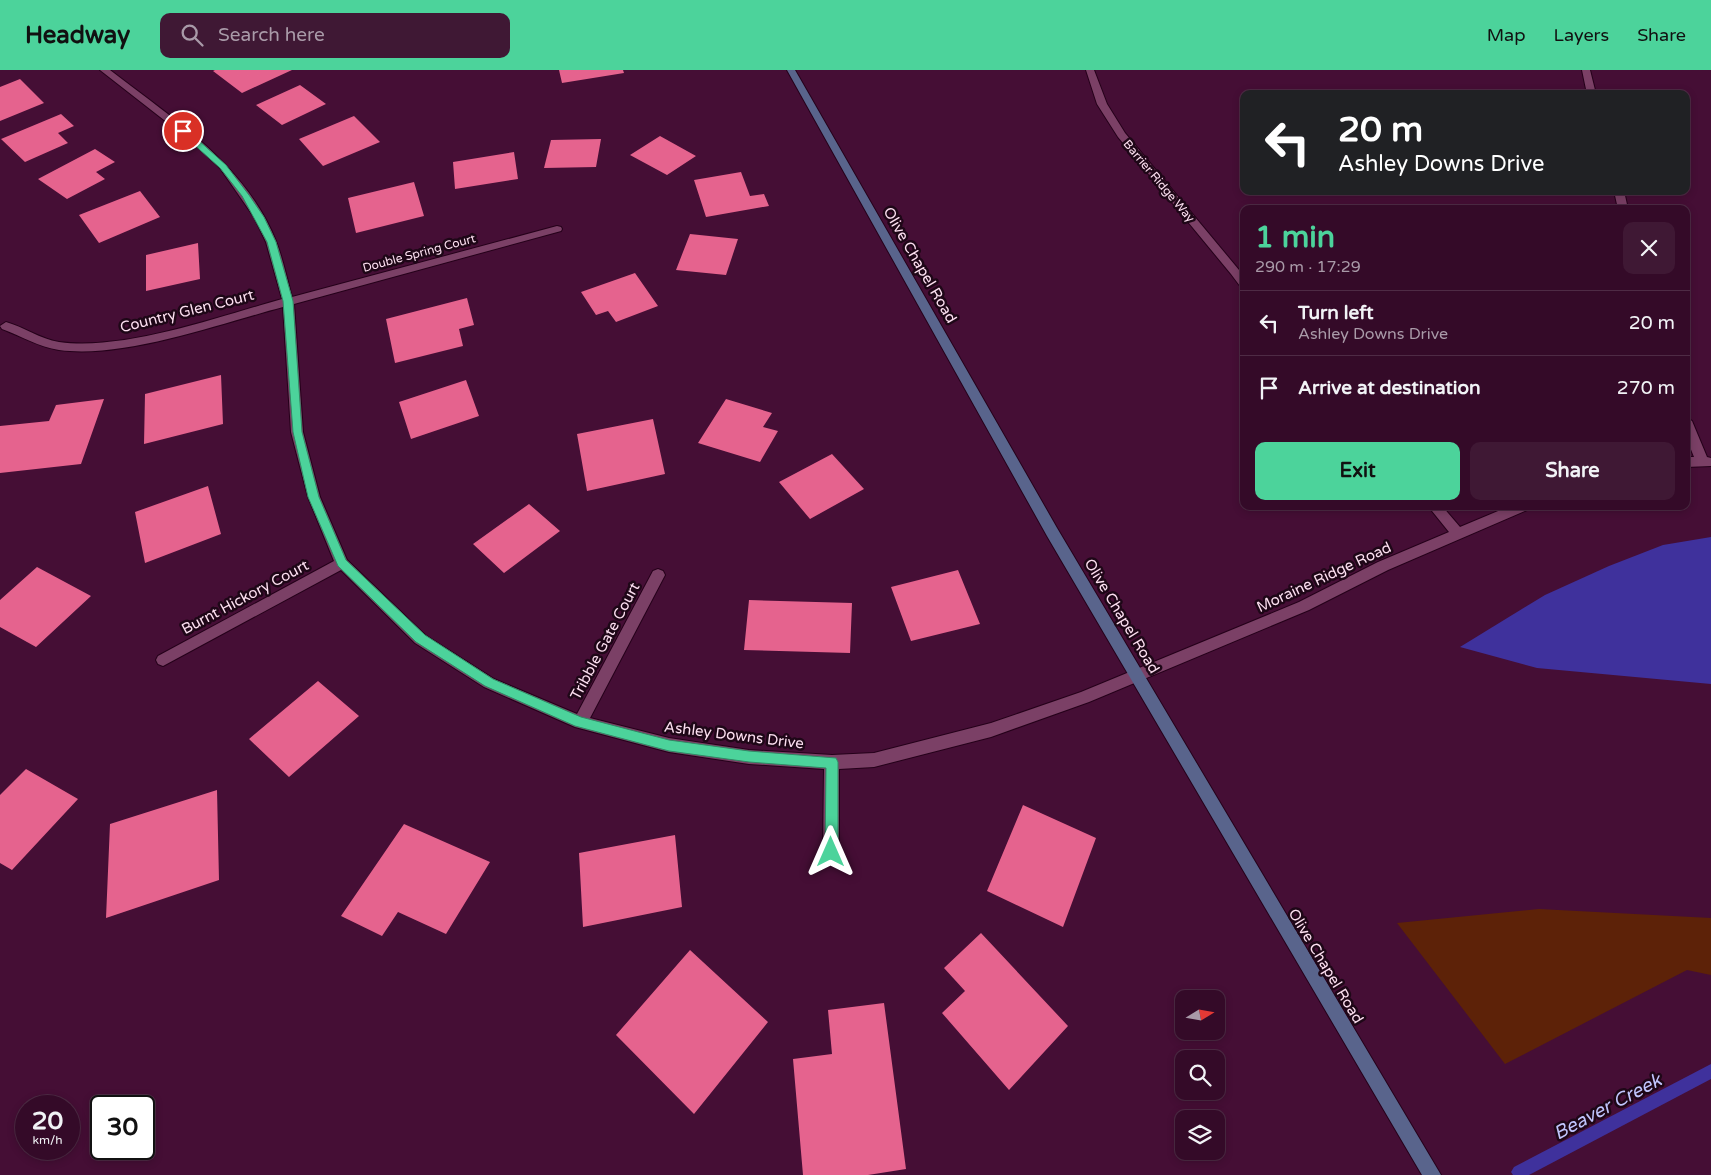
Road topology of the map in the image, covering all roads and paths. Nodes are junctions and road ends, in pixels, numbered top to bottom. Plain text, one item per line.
1 (104, 70) edge
2 (791, 70) edge
3 (1090, 70) edge
4 (1586, 70) edge
5 (1591, 90) edge
6 (557, 229) dead end
7 (1240, 278) edge
8 (288, 301) junction
9 (6, 326) dead end
10 (1690, 429) edge
11 (1690, 462) edge
12 (1706, 462) edge
13 (1437, 510) edge
14 (1513, 510) edge
15 (1457, 533) junction
16 (342, 563) junction
17 (658, 575) dead end
18 (163, 660) dead end
19 (1138, 676) junction
20 (580, 722) junction
21 (832, 762) junction
22 (831, 852) dead end
23 (1432, 1175) edge

1 - 8 street, Ashley Downs Drive
2 - 19 main road, Olive Chapel Road
3 - 7 street, Barrier Ridge Way
4 - 5 street
6 - 8 street, Double Spring Court
8 - 9 street, Country Glen Court
8 - 16 street, Ashley Downs Drive
10 - 12 street
11 - 12 street
13 - 15 street
14 - 15 street, Moraine Ridge Road
15 - 19 street, Moraine Ridge Road
16 - 18 street, Burnt Hickory Court
16 - 20 street, Ashley Downs Drive
17 - 20 street, Tribble Gate Court
19 - 21 street, Ashley Downs Drive
19 - 23 main road, Olive Chapel Road
20 - 21 street, Ashley Downs Drive
21 - 22 street

